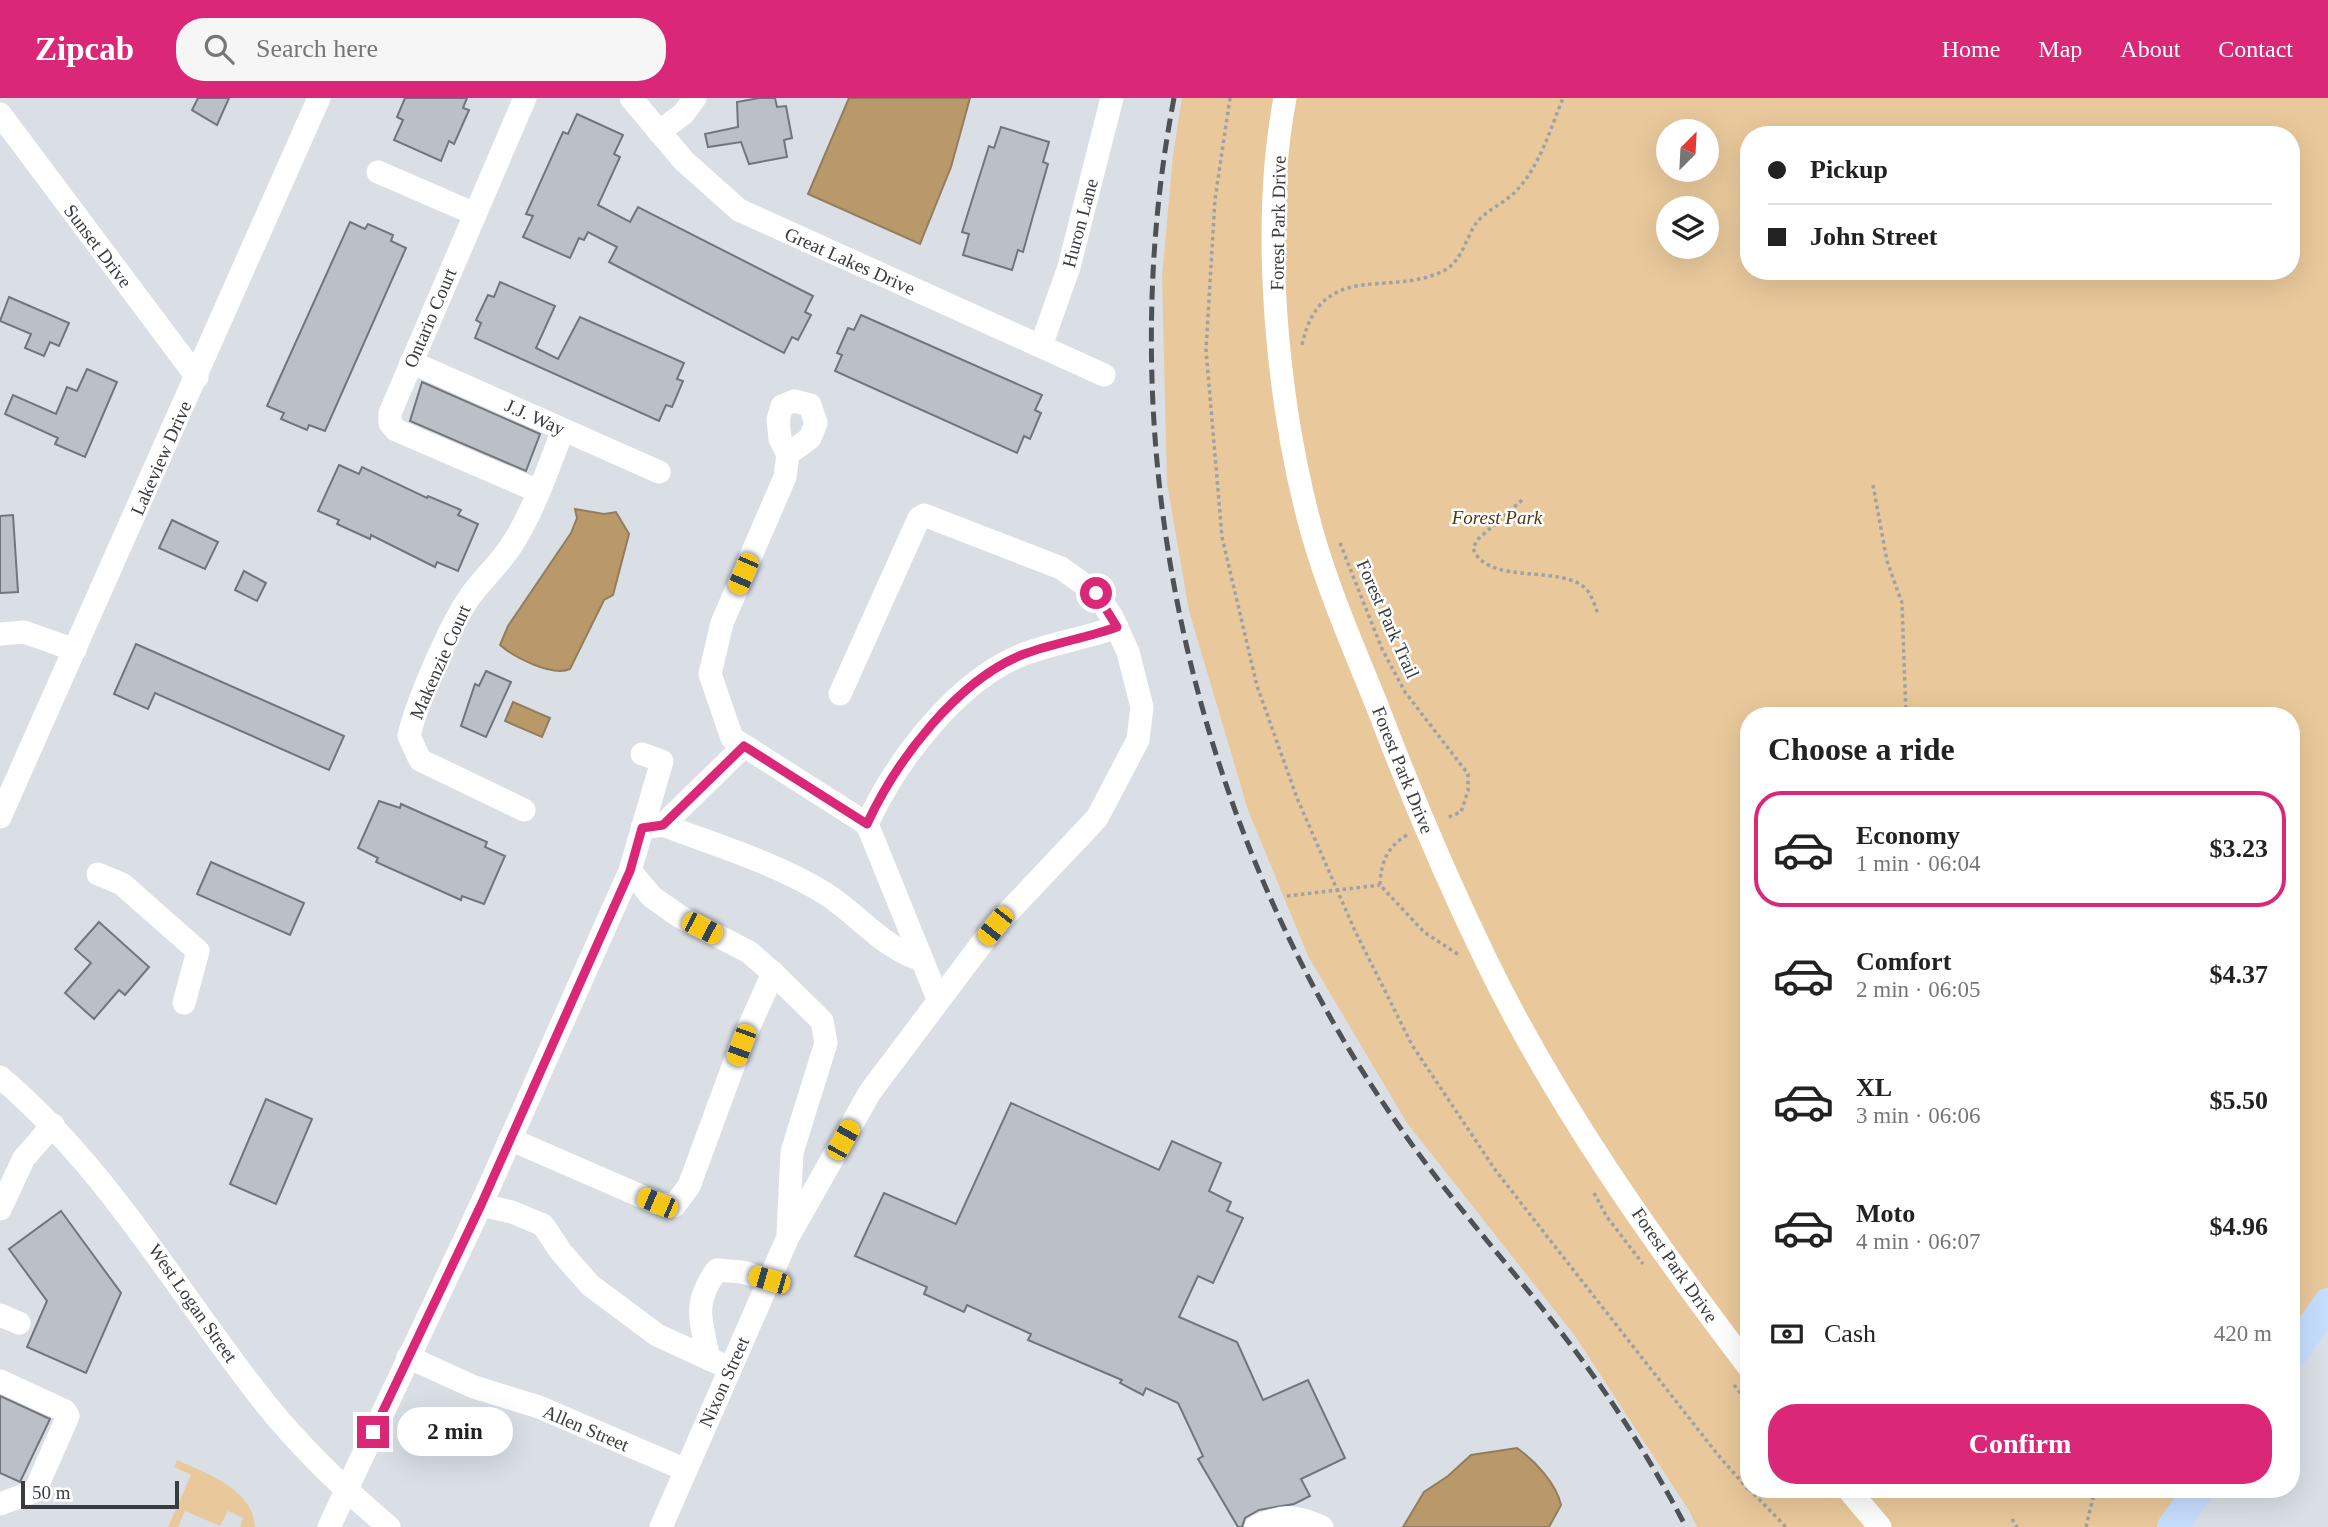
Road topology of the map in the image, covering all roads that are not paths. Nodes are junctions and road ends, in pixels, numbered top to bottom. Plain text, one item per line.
1 (319, 98) edge
2 (525, 98) edge
3 (631, 98) edge
4 (695, 98) edge
5 (1112, 98) edge
6 (1286, 98) edge
7 (0, 114) edge
8 (659, 132) junction
9 (379, 172) dead end
10 (475, 214) junction
11 (1041, 346) junction
12 (411, 362) junction
13 (1104, 375) dead end
14 (197, 377) junction
15 (564, 430) junction
16 (788, 454) dead end
17 (659, 472) dead end
18 (538, 491) junction
19 (1117, 627) junction
20 (0, 634) edge
21 (75, 650) junction
22 (840, 694) dead end
23 (744, 746) junction
24 (642, 754) dead end
25 (524, 810) dead end
26 (0, 817) edge
27 (867, 824) junction
28 (652, 827) junction
29 (630, 871) junction
30 (98, 874) dead end
31 (922, 960) junction
32 (773, 974) junction
33 (938, 999) junction
34 (184, 1003) dead end
35 (0, 1077) edge
36 (53, 1125) junction
37 (510, 1139) junction
38 (481, 1205) junction
39 (0, 1209) edge
40 (788, 1237) junction
41 (769, 1280) junction
42 (2328, 1303) edge
43 (2300, 1343) edge
44 (408, 1357) junction
45 (719, 1364) junction
46 (1740, 1373) edge
47 (0, 1381) edge
48 (686, 1469) junction
49 (346, 1488) junction
50 (1856, 1498) edge
51 (2193, 1498) edge
52 (0, 1504) edge
53 (328, 1527) edge
54 (389, 1527) edge
55 (661, 1527) edge
56 (1256, 1527) edge
57 (1322, 1527) edge
58 (1880, 1527) edge
59 (2172, 1527) edge

1 - 14 street, Lakeview Drive
2 - 10 street, Ontario Court
3 - 8 street, Great Lakes Drive
4 - 8 street
5 - 11 street, Huron Lane
6 - 46 street, Forest Park Drive
7 - 14 street, Sunset Drive
8 - 11 street, Great Lakes Drive
9 - 10 street
10 - 12 street, Ontario Court
11 - 13 street, Great Lakes Drive
12 - 15 street, J.J. Way
12 - 18 street, Ontario Court
14 - 21 street, Lakeview Drive
15 - 17 street, J.J. Way
15 - 18 street, Makenzie Court
16 - 23 street
18 - 25 street, Makenzie Court
19 - 22 street, Nixon Street
19 - 27 street
19 - 33 street, Nixon Street
20 - 21 street
21 - 26 street, Lakeview Drive
23 - 27 street
23 - 28 street
24 - 28 street
27 - 31 street
28 - 29 street
28 - 31 street
29 - 32 street
29 - 37 street
30 - 34 street
31 - 33 street
32 - 37 street
32 - 40 street
33 - 40 street, Nixon Street
35 - 36 street, West Logan Street
36 - 39 street
36 - 49 street, West Logan Street
37 - 38 street
38 - 44 street
38 - 45 street
40 - 41 street, Nixon Street
41 - 45 street, Nixon Street
41 - 45 street
42 - 43 main road
44 - 48 street, Allen Street
44 - 49 street
45 - 48 street, Nixon Street
47 - 52 street
48 - 55 street, Nixon Street
49 - 53 street
49 - 54 street, West Logan Street
50 - 58 street
51 - 59 main road
56 - 57 street

